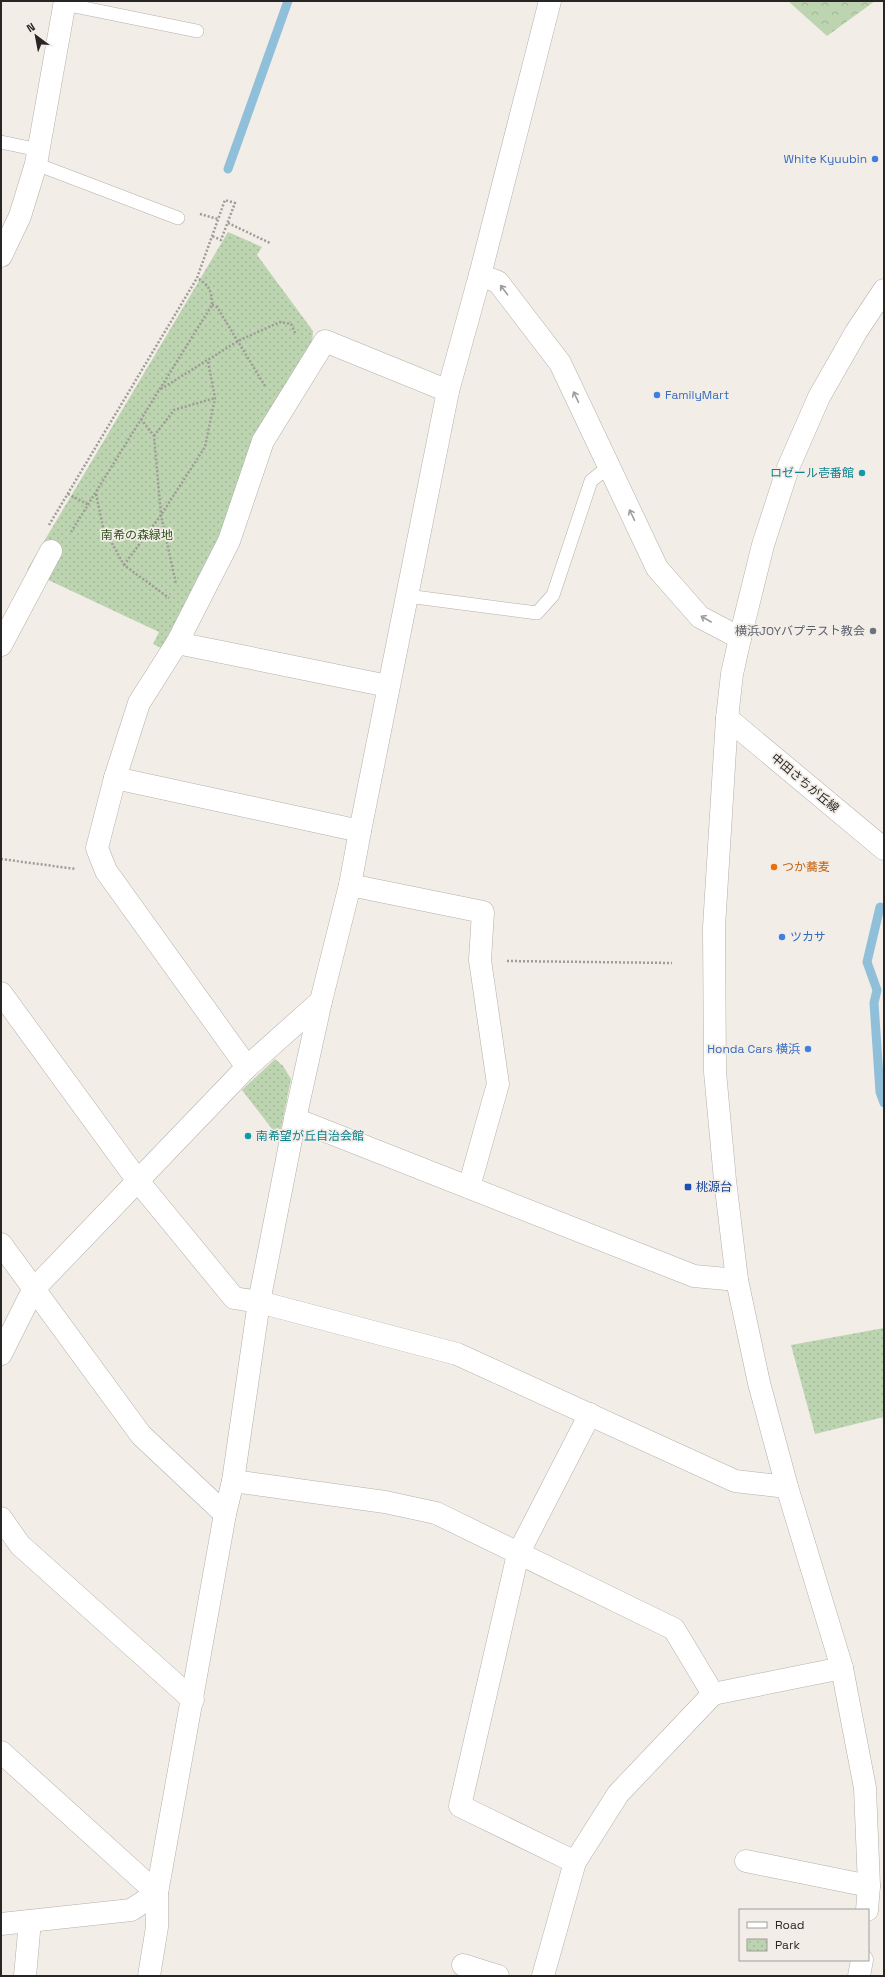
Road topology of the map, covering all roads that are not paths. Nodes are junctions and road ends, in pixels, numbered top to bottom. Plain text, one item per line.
1 (550, 1) edge
2 (65, 2) edge
3 (197, 31) dead end
4 (1, 142) edge
5 (38, 157) junction
6 (178, 218) dead end
7 (1, 256) edge
8 (480, 275) junction
9 (884, 290) edge
10 (448, 391) junction
11 (609, 466) junction
12 (51, 551) road end
13 (406, 596) junction
14 (740, 638) junction
15 (177, 643) junction
16 (1, 645) edge
17 (388, 686) junction
18 (727, 718) junction
19 (115, 778) junction
20 (360, 831) junction
21 (884, 849) edge
22 (350, 885) junction
23 (1, 993) edge
24 (321, 1000) junction
25 (247, 1067) junction
26 (295, 1119) junction
27 (138, 1181) junction
28 (469, 1187) junction
29 (1, 1244) edge
30 (737, 1280) junction
31 (33, 1290) junction
32 (259, 1302) junction
33 (1, 1354) edge
34 (590, 1414) junction
35 (233, 1481) junction
36 (787, 1487) junction
37 (225, 1514) junction
38 (1, 1518) edge
39 (518, 1554) junction
40 (842, 1668) junction
41 (713, 1694) junction
42 (193, 1700) junction
43 (1, 1752) edge
44 (746, 1861) dead end
45 (575, 1862) junction
46 (869, 1886) junction
47 (157, 1893) junction
48 (867, 1909) edge
49 (30, 1921) junction
50 (1, 1924) edge
51 (862, 1961) edge
52 (463, 1965) dead end
53 (25, 1976) edge
54 (149, 1976) edge
55 (498, 1976) edge
56 (543, 1976) edge
57 (859, 1976) edge

1 - 8 street
2 - 3 lane
2 - 5 street
4 - 5 lane
5 - 6 lane
5 - 7 street
8 - 10 street
11 -> 8 street
9 - 14 street
10 - 13 street
10 - 15 street
11 - 13 lane
14 -> 11 street
12 - 16 street
13 - 17 street
14 - 18 street
15 - 17 street
15 - 19 street
17 - 20 street
18 - 21 street, 中田さちが丘線
18 - 30 street
19 - 20 street
19 - 25 street
20 - 22 street
22 - 24 street
22 - 28 street
23 - 27 street
24 - 25 street
24 - 26 street
25 - 27 street
26 - 28 street
26 - 32 street
27 - 31 street
27 - 32 street
28 - 30 street
29 - 31 street
30 - 36 street
31 - 33 street
31 - 37 street
32 - 34 street
32 - 35 street
34 - 36 street
34 - 39 street
35 - 37 street
35 - 39 street
36 - 40 street
37 - 42 street
38 - 42 street
39 - 41 street
39 - 45 street
40 - 41 street
40 - 46 street
41 - 45 street
42 - 47 street
43 - 47 street
44 - 46 street
45 - 56 street
46 - 48 street
47 - 49 street
47 - 54 street
49 - 50 street
49 - 53 street
51 - 57 street
52 - 55 street

